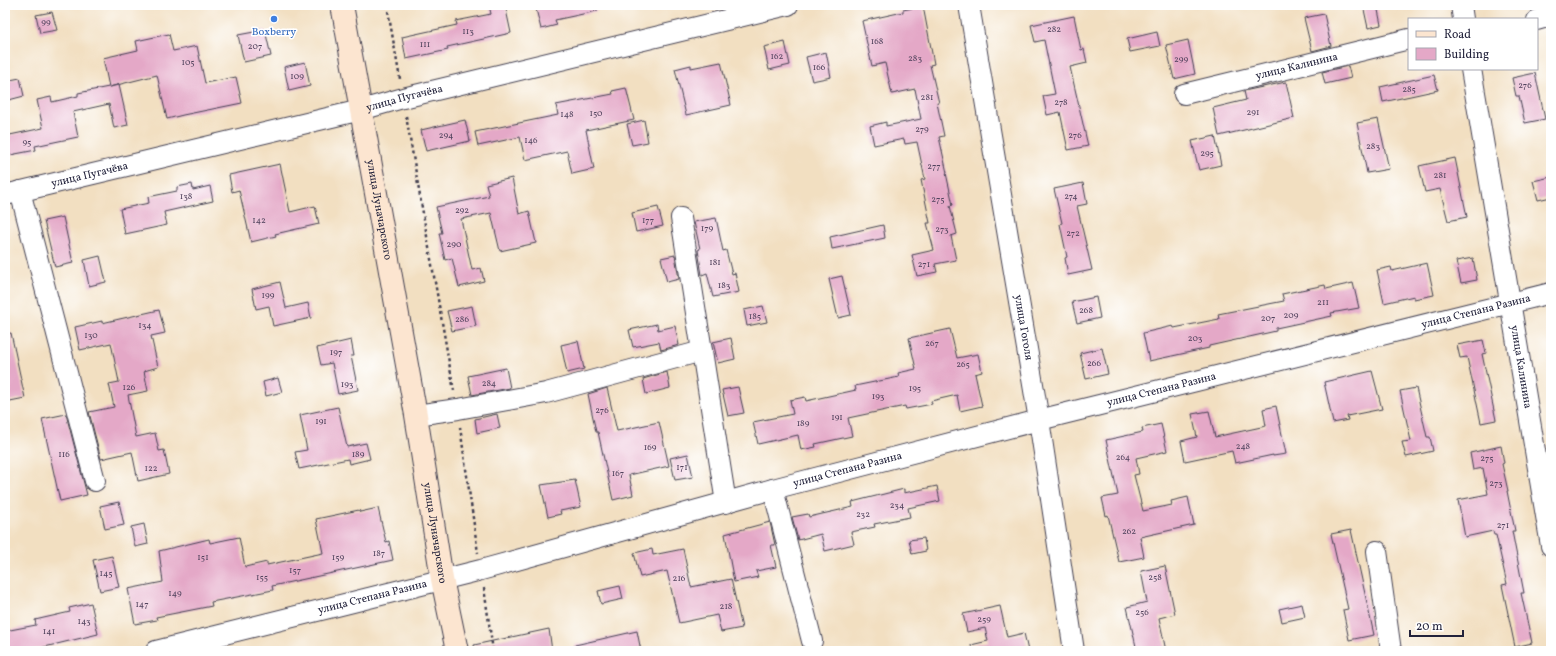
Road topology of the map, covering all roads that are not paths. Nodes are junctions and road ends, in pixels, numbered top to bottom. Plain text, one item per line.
1 (342, 5) edge
2 (788, 5) edge
3 (969, 5) edge
4 (1461, 5) edge
5 (1551, 16) edge
6 (1463, 18) edge
7 (1538, 20) edge
8 (1408, 39) edge
9 (1471, 70) edge
10 (1184, 94) dead end
11 (361, 110) junction
12 (13, 193) edge
13 (681, 218) dead end
14 (1551, 293) edge
15 (1511, 303) junction
16 (702, 351) junction
17 (416, 415) junction
18 (1039, 420) junction
19 (95, 481) dead end
20 (773, 489) junction
21 (726, 503) junction
22 (1551, 546) edge
23 (1377, 551) dead end
24 (442, 579) junction
25 (812, 641) dead end
26 (156, 651) edge
27 (457, 651) edge
28 (1074, 651) edge
29 (1391, 651) edge

1 - 11 main road, улица Луначарского
2 - 11 street, улица Пугачёва
3 - 18 street, улица Гоголя
4 - 6 street
5 - 7 street
8 - 10 street, улица Калинина
9 - 15 street, улица Калинина
11 - 12 street, улица Пугачёва
11 - 17 main road, улица Луначарского
12 - 19 street, улица Пугачёва
13 - 16 street
14 - 15 street, улица Степана Разина
15 - 18 street, улица Степана Разина
15 - 22 street, улица Калинина
16 - 17 street
16 - 21 street
17 - 24 main road, улица Луначарского
18 - 20 street, улица Степана Разина
18 - 28 street, улица Гоголя
20 - 21 street, улица Степана Разина
20 - 25 street
21 - 24 street, улица Степана Разина
23 - 29 street
24 - 26 street, улица Степана Разина
24 - 27 main road, улица Луначарского

